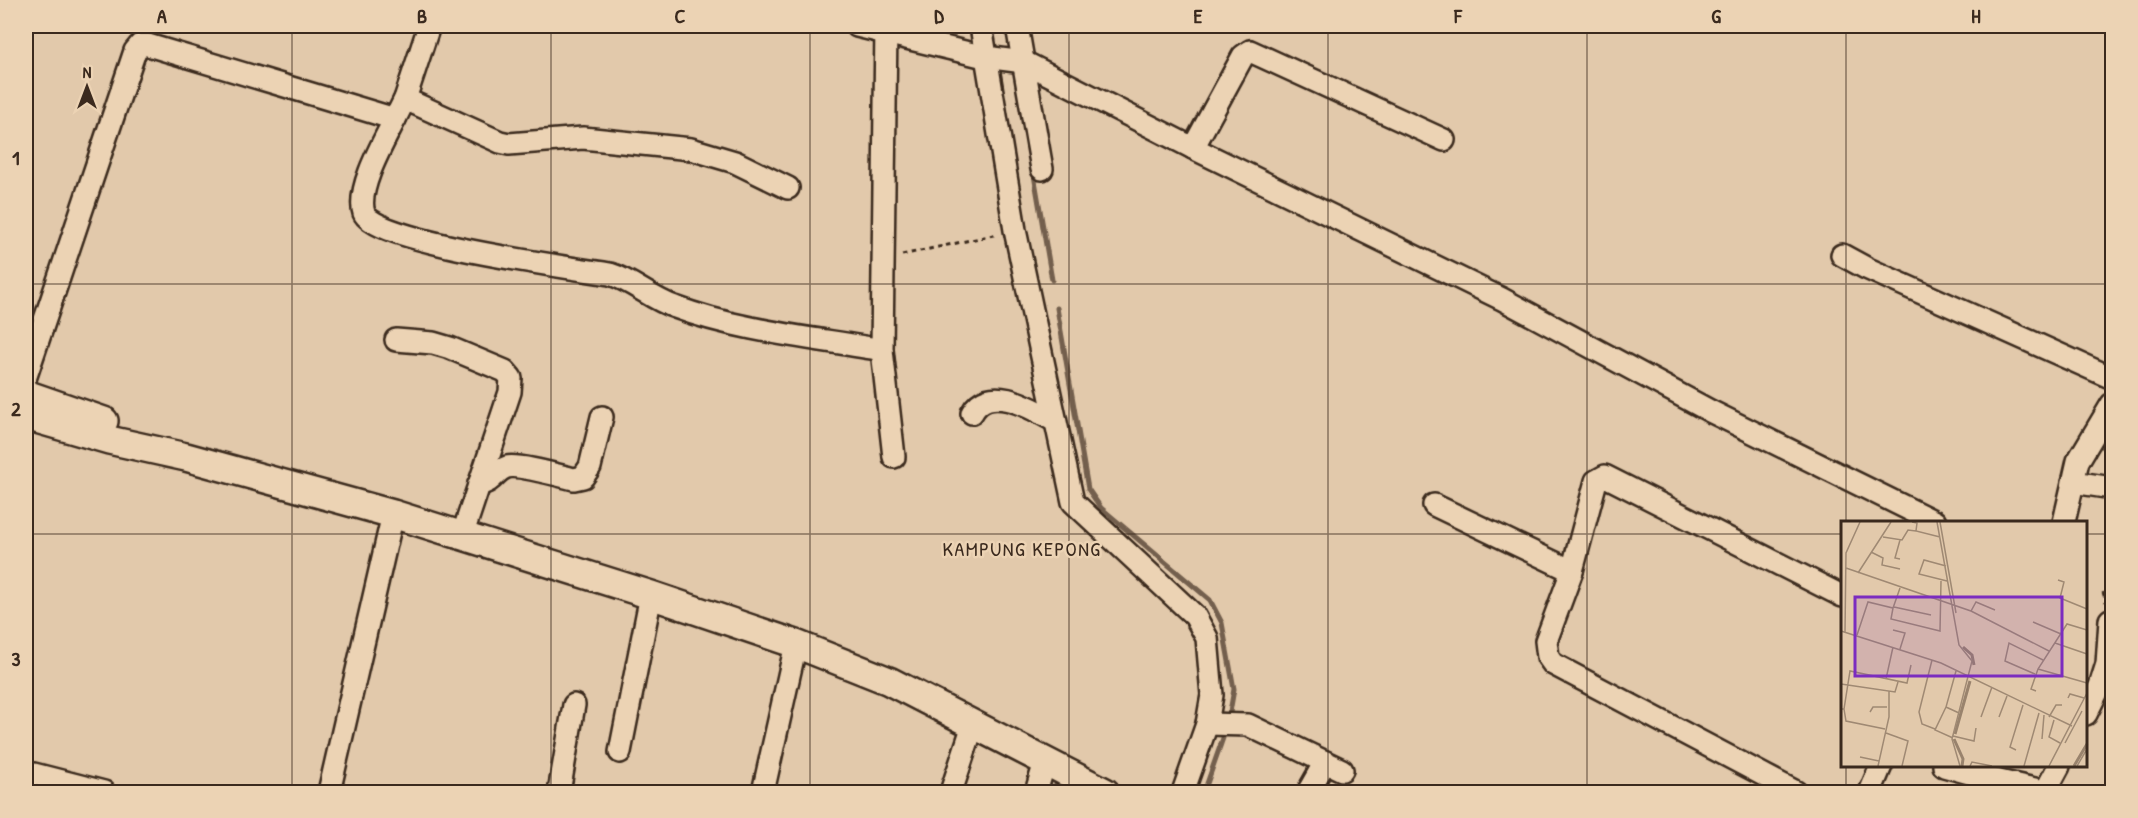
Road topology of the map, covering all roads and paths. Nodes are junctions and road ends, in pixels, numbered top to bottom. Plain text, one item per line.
1 (429, 26) edge
2 (857, 26) edge
3 (981, 26) edge
4 (1017, 26) edge
5 (886, 30) edge
6 (988, 58) junction
7 (1021, 61) junction
8 (405, 99) junction
9 (395, 119) junction
10 (1444, 140) dead end
11 (1193, 148) junction
12 (1042, 169) dead end
13 (788, 188) dead end
14 (1015, 230) junction
15 (1842, 255) dead end
16 (882, 259) junction
17 (396, 340) dead end
18 (882, 350) junction
19 (26, 376) edge
20 (2112, 378) edge
21 (2112, 404) edge
22 (26, 410) edge
23 (972, 413) dead end
24 (602, 417) dead end
25 (1055, 421) junction
26 (894, 457) dead end
27 (2073, 482) junction
28 (479, 484) junction
29 (2112, 488) edge
30 (1434, 505) dead end
31 (393, 514) junction
32 (1933, 521) edge
33 (2064, 521) edge
34 (462, 536) junction
35 (1572, 571) junction
36 (651, 595) junction
37 (1841, 595) edge
38 (2109, 620) dead end
39 (796, 644) junction
40 (574, 705) dead end
41 (2087, 710) edge
42 (1207, 724) junction
43 (973, 725) junction
44 (620, 752) dead end
45 (1045, 762) junction
46 (1880, 767) edge
47 (1949, 767) edge
48 (2058, 767) edge
49 (26, 772) edge
50 (1997, 787) edge
51 (104, 792) edge
52 (329, 792) edge
53 (559, 792) edge
54 (763, 792) edge
55 (951, 792) edge
56 (1036, 792) edge
57 (1105, 792) edge
58 (1183, 792) edge
59 (1308, 792) edge
60 (1796, 792) edge
61 (1870, 792) edge
62 (2047, 792) edge

1 - 8 street
2 - 5 street
3 - 6 street
4 - 7 street
5 - 6 street
5 - 16 street
6 - 7 street
6 - 14 street
7 - 11 street
7 - 12 street
8 - 9 street
8 - 13 street
9 - 18 street
9 - 19 street
10 - 11 street
11 - 32 street
14 - 16 path
14 - 25 street
15 - 20 street
16 - 18 street
17 - 28 street
18 - 26 street
21 - 27 street
22 - 31 main road
23 - 25 street
24 - 28 street
25 - 42 street
27 - 29 street
27 - 33 street
28 - 34 street
30 - 35 street
31 - 34 main road
31 - 52 street
34 - 36 main road
35 - 37 street
35 - 60 street
36 - 39 main road
36 - 44 street
38 - 41 street
39 - 43 main road
39 - 54 street
40 - 53 street
42 - 58 street
42 - 59 street
43 - 45 main road
43 - 55 street
45 - 56 street
45 - 57 main road
46 - 61 street
47 - 50 street
48 - 62 street
49 - 51 street
50 - 62 street

